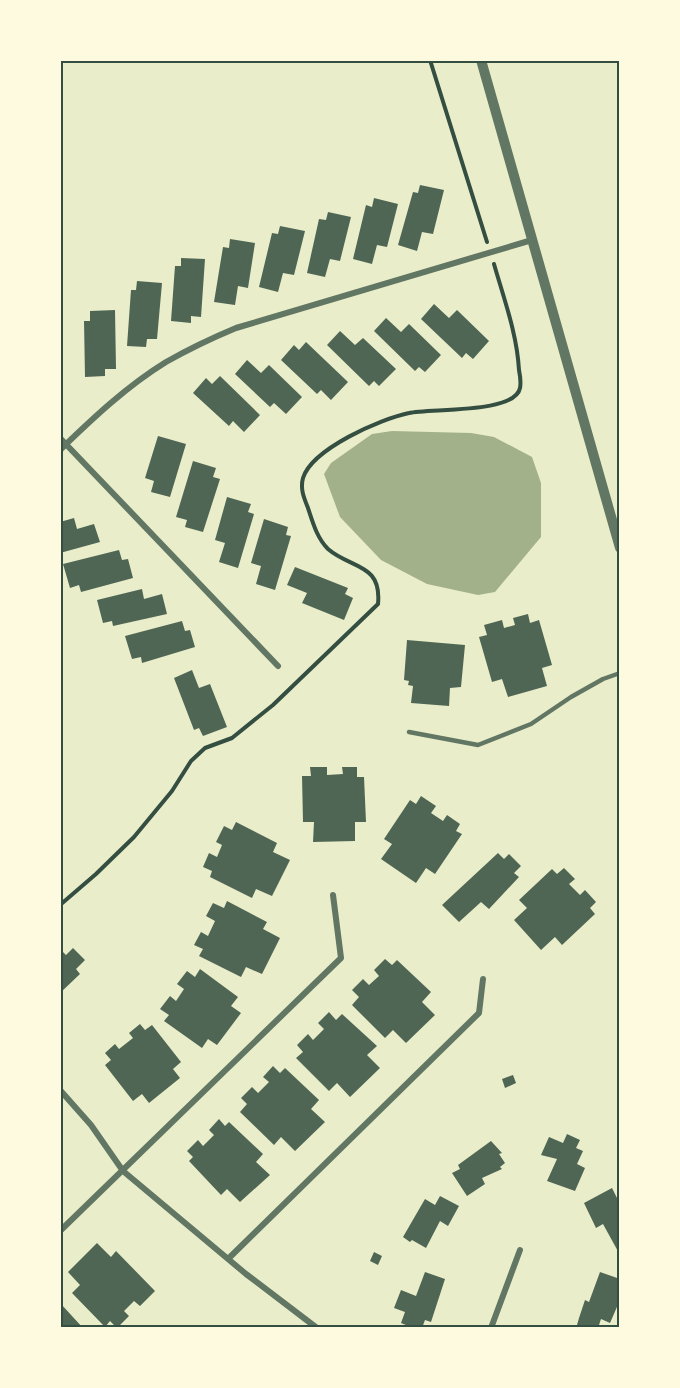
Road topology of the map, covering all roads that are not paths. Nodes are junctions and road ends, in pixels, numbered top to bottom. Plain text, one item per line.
1 (481, 60) edge
2 (532, 240) junction
3 (60, 438) edge
4 (66, 444) junction
5 (60, 450) edge
6 (620, 548) edge
7 (278, 666) dead end
8 (620, 673) edge
9 (409, 732) dead end
10 (333, 896) dead end
11 (483, 979) dead end
12 (60, 1090) edge
13 (123, 1171) junction
14 (60, 1232) edge
15 (520, 1250) dead end
16 (228, 1259) junction
17 (317, 1328) edge
18 (491, 1328) edge

1 - 2 street
2 - 4 street
2 - 6 street
3 - 4 street
4 - 5 street
4 - 7 street
8 - 9 lane
10 - 13 street
11 - 16 street
12 - 13 street
13 - 14 street
13 - 16 street
15 - 18 street
16 - 17 street

